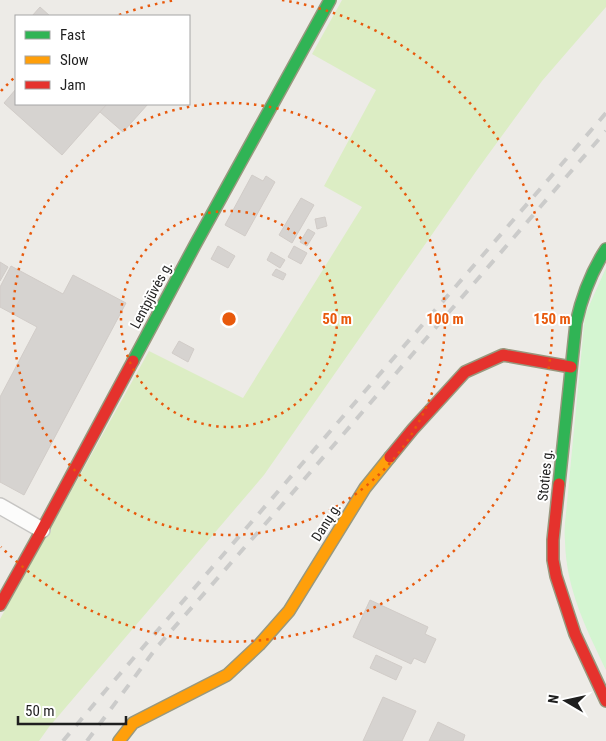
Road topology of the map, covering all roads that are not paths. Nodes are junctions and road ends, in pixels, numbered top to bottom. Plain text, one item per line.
1 (330, 0) edge
2 (606, 249) edge
3 (571, 367) junction
4 (0, 506) edge
5 (42, 530) junction
6 (0, 605) edge
7 (606, 701) edge
8 (119, 741) edge

1 - 5 street, Lentpjūvės g.
2 - 3 street, Stoties g.
3 - 7 street, Stoties g.
3 - 8 street, Danų g.
4 - 5 street
5 - 6 street, Lentpjūvės g.

